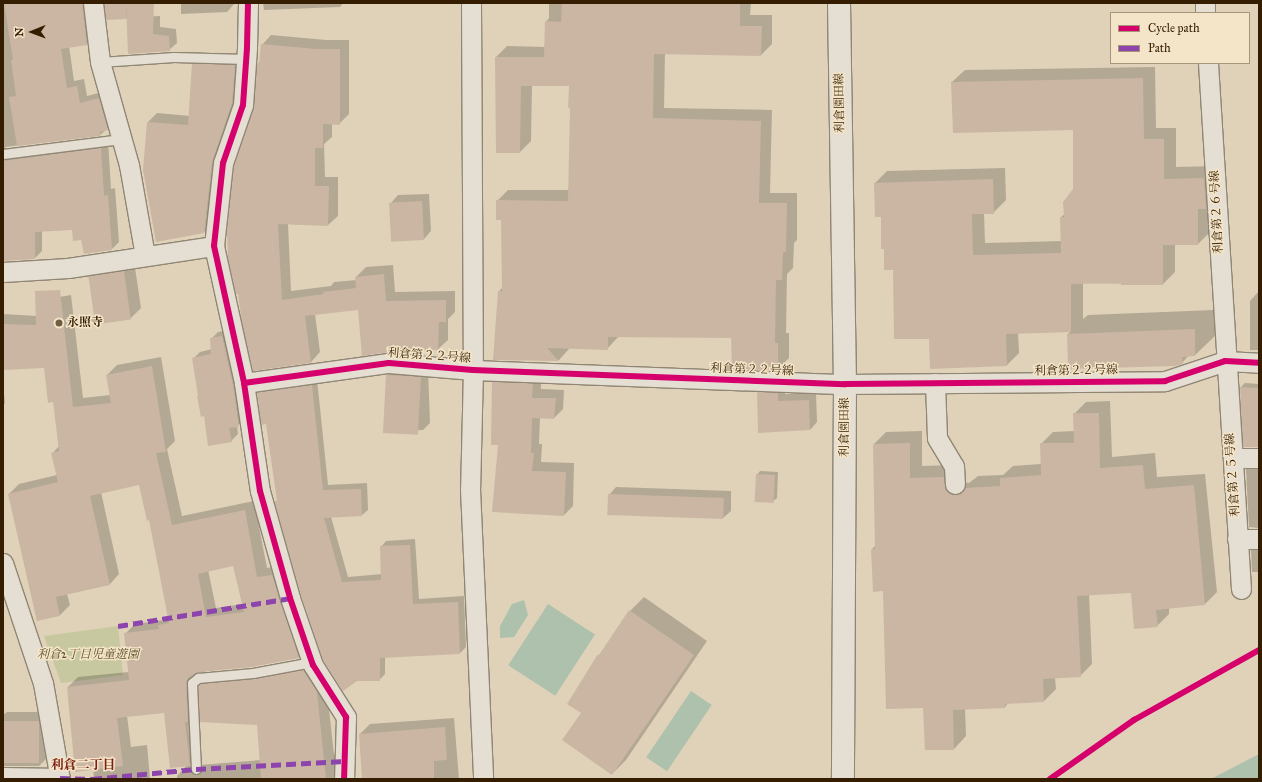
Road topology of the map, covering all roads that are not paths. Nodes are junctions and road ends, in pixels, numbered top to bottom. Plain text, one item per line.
1 (93, 3) edge
2 (248, 3) edge
3 (471, 3) edge
4 (838, 3) edge
5 (247, 59) junction
6 (100, 62) junction
7 (1208, 64) edge
8 (121, 139) junction
9 (3, 154) edge
10 (214, 246) junction
11 (145, 256) junction
12 (3, 272) edge
13 (1225, 361) junction
14 (1259, 363) edge
15 (473, 370) junction
16 (244, 383) junction
17 (935, 383) junction
18 (845, 384) junction
19 (955, 484) dead end
20 (1237, 539) junction
21 (1259, 539) edge
22 (3, 563) edge
23 (1241, 589) dead end
24 (312, 662) junction
25 (196, 769) dead end
26 (3, 777) edge
27 (60, 778) edge
28 (344, 779) edge
29 (483, 779) edge
30 (843, 779) edge

1 - 6 street
2 - 5 street
3 - 15 street
4 - 18 street, 利倉園田線
5 - 6 lane
5 - 10 street
6 - 8 street
7 - 13 street, 利倉第２６号線
8 - 9 lane
8 - 11 street
10 - 11 street
10 - 16 street
11 - 12 street
13 - 14 street, 利倉第２２号線
13 - 17 street, 利倉第２２号線
13 - 20 street, 利倉第２５号線
15 - 16 street, 利倉第２２号線
15 - 18 street, 利倉第２２号線
15 - 29 street
16 - 24 street
17 - 18 street, 利倉第２２号線
17 - 19 street
18 - 30 street, 利倉園田線
20 - 21 street
20 - 23 street, 利倉第２５号線
22 - 27 street
24 - 25 lane
24 - 28 street
26 - 27 street

